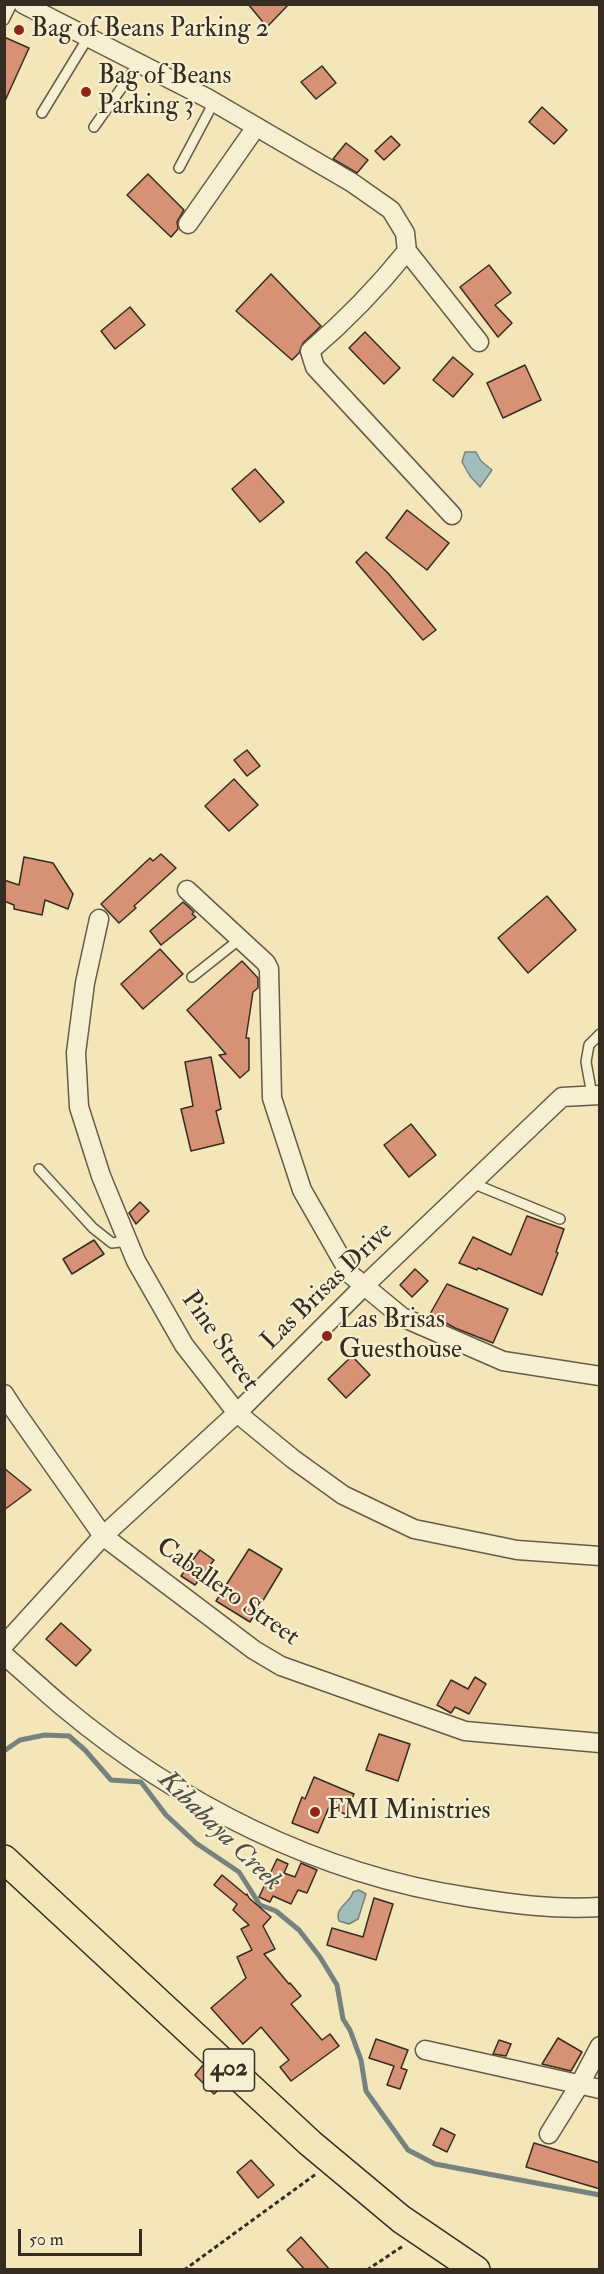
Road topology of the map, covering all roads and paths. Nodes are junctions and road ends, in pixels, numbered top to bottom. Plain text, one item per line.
1 (12, 4) edge
2 (23, 4) edge
3 (42, 9) edge
4 (4, 20) edge
5 (89, 36) junction
6 (139, 62) junction
7 (214, 102) junction
8 (42, 113) dead end
9 (93, 127) dead end
10 (256, 127) junction
11 (179, 168) dead end
12 (188, 224) dead end
13 (406, 251) junction
14 (479, 342) dead end
15 (452, 515) dead end
16 (187, 890) dead end
17 (99, 919) dead end
18 (240, 939) junction
19 (192, 977) dead end
20 (600, 1034) edge
21 (596, 1095) edge
22 (39, 1169) dead end
23 (472, 1183) junction
24 (560, 1219) dead end
25 (128, 1241) junction
26 (363, 1287) junction
27 (600, 1376) edge
28 (4, 1394) edge
29 (237, 1413) junction
30 (103, 1536) junction
31 (600, 1556) edge
32 (4, 1645) edge
33 (4, 1655) edge
34 (600, 1743) edge
35 (4, 1859) edge
36 (600, 1907) edge
37 (600, 2046) edge
38 (425, 2049) dead end
39 (580, 2084) junction
40 (600, 2089) edge
41 (549, 2134) dead end
42 (333, 2163) junction
43 (422, 2233) junction
44 (184, 2270) edge
45 (367, 2270) edge
46 (476, 2270) edge

1 - 4 lane
2 - 3 street
3 - 5 street
5 - 6 street
5 - 8 lane
6 - 7 street
6 - 9 lane
7 - 10 street
7 - 11 lane
10 - 12 street
10 - 13 street
13 - 14 street
13 - 15 street
16 - 18 street
17 - 25 street, Pine Street
18 - 19 lane
18 - 26 street
20 - 21 lane
21 - 23 street, Las Brisas Drive
22 - 25 lane
23 - 24 lane
23 - 26 street, Las Brisas Drive
25 - 29 street, Pine Street
26 - 27 street
26 - 29 street, Las Brisas Drive
28 - 30 street, Caballero Street
29 - 30 street, Las Brisas Drive
29 - 31 street, Pine Street
30 - 32 street, Las Brisas Drive
30 - 34 street, Caballero Street
33 - 36 street
35 - 42 main road, 402
37 - 39 street
38 - 39 street
39 - 40 street
39 - 41 street
42 - 43 main road, 402
42 - 44 path
43 - 45 path
43 - 46 main road, 402

